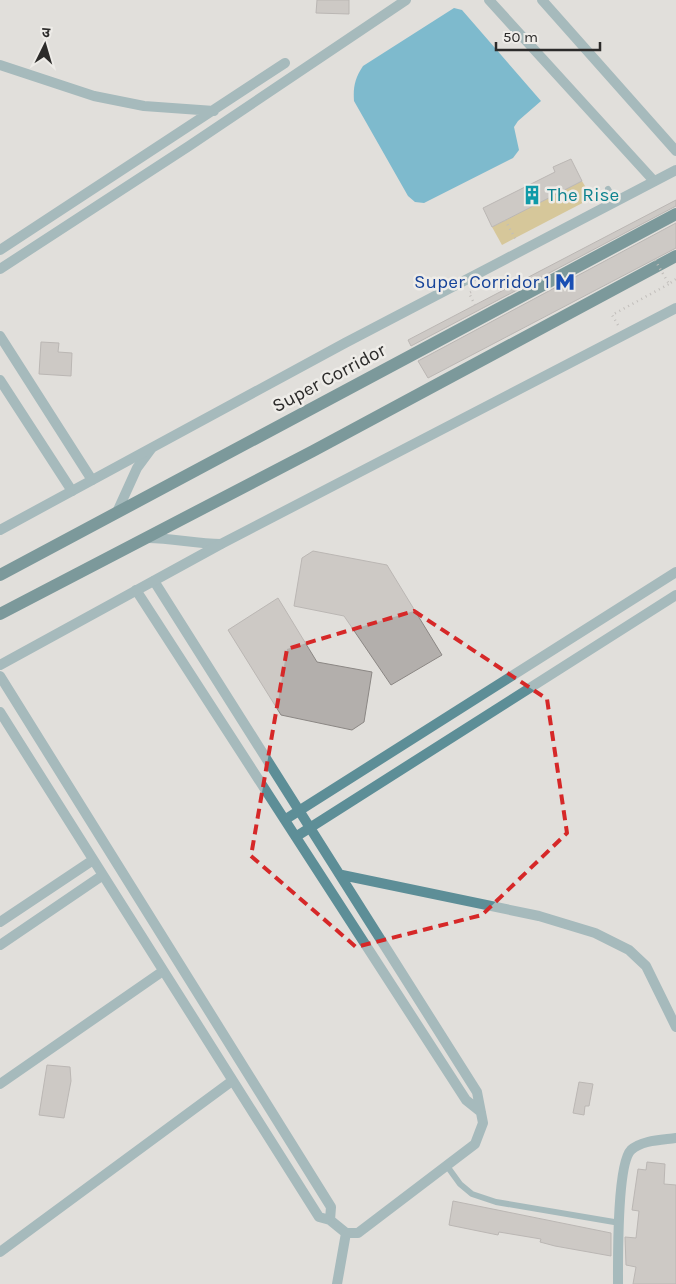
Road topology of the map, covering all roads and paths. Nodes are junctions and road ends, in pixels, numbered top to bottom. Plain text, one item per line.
1 (406, 0) edge
2 (490, 0) edge
3 (542, 0) edge
4 (285, 63) dead end
5 (0, 65) edge
6 (214, 111) junction
7 (676, 151) edge
8 (676, 170) edge
9 (654, 181) junction
10 (608, 189) dead end
11 (615, 202) junction
12 (676, 214) edge
13 (505, 220) dead end
14 (0, 250) edge
15 (521, 251) junction
16 (676, 256) edge
17 (655, 260) dead end
18 (0, 269) edge
19 (676, 279) edge
20 (669, 284) junction
21 (476, 289) dead end
22 (475, 305) dead end
23 (676, 308) edge
24 (612, 315) dead end
25 (0, 336) edge
26 (0, 380) edge
27 (151, 449) junction
28 (92, 480) junction
29 (72, 491) junction
30 (117, 512) junction
31 (0, 530) edge
32 (148, 538) junction
33 (220, 544) junction
34 (676, 572) edge
35 (0, 575) edge
36 (154, 580) junction
37 (136, 590) junction
38 (676, 595) edge
39 (0, 614) edge
40 (0, 665) edge
41 (0, 676) edge
42 (0, 712) edge
43 (300, 810) junction
44 (286, 819) junction
45 (311, 827) junction
46 (297, 836) junction
47 (93, 860) junction
48 (342, 875) junction
49 (103, 876) junction
50 (0, 922) edge
51 (0, 945) edge
52 (163, 971) junction
53 (676, 1028) edge
54 (232, 1081) junction
55 (0, 1084) edge
56 (481, 1112) junction
57 (676, 1138) edge
58 (447, 1166) junction
59 (330, 1220) junction
60 (620, 1223) junction
61 (346, 1233) junction
62 (0, 1252) edge
63 (337, 1284) edge
64 (618, 1284) edge

1 - 18 street
2 - 9 street
3 - 7 street
4 - 6 street
5 - 6 street
6 - 14 street
8 - 9 street
9 - 11 street
10 - 11 lane
11 - 15 street
12 - 30 main road, Super Corridor
13 - 15 path
15 - 27 street
16 - 32 main road
17 - 20 path, bridge
19 - 20 path, bridge
20 - 24 path
21 - 22 path
23 - 33 street
25 - 28 street
26 - 29 street
27 - 28 street
27 - 30 street
28 - 29 street
29 - 31 street
30 - 35 main road, Super Corridor
32 - 33 street
32 - 39 main road
33 - 36 street
34 - 43 street
36 - 37 street
36 - 43 street
37 - 40 street
37 - 44 street
38 - 45 street
41 - 59 street
42 - 47 street
43 - 44 street
43 - 45 street
44 - 46 street
45 - 46 street
45 - 48 street
46 - 56 street
47 - 49 street
47 - 50 street
48 - 53 street
48 - 56 street
49 - 51 street
49 - 52 street
52 - 54 street
52 - 55 street
54 - 59 street
54 - 62 street
56 - 58 street
57 - 60 street
58 - 60 lane
58 - 61 street
59 - 61 street
60 - 64 street
61 - 63 street

